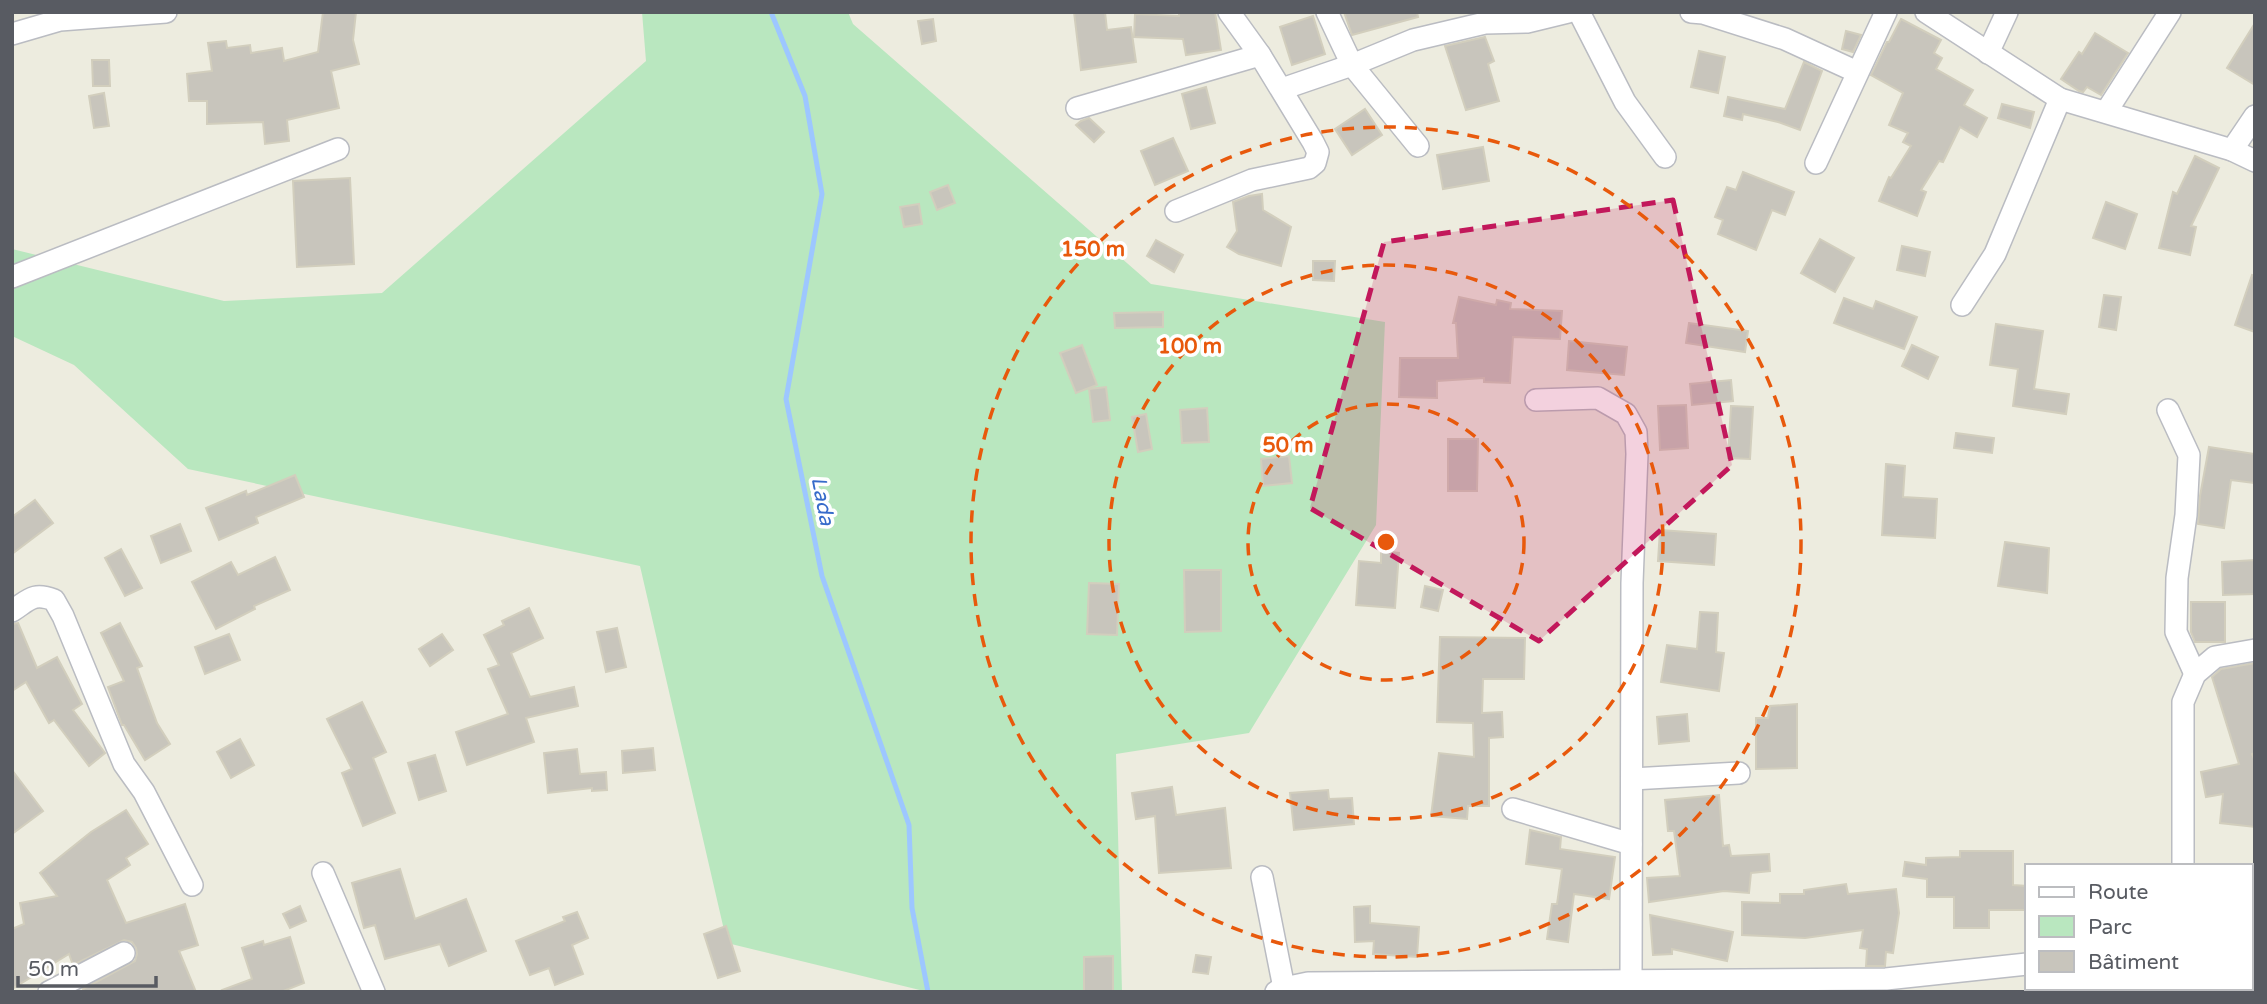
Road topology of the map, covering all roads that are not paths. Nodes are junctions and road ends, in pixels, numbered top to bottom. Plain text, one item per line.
1 (166, 12) edge
2 (1229, 12) edge
3 (1327, 12) edge
4 (1568, 12) edge
5 (1579, 12) edge
6 (1691, 12) edge
7 (1886, 12) edge
8 (1926, 12) edge
9 (2007, 12) edge
10 (2170, 12) edge
11 (12, 34) edge
12 (1988, 53) junction
13 (1260, 55) junction
14 (1352, 65) junction
15 (1857, 72) junction
16 (1282, 89) junction
17 (2060, 99) junction
18 (1077, 108) dead end
19 (2106, 112) junction
20 (2255, 116) edge
21 (1418, 146) dead end
22 (338, 149) dead end
23 (2232, 150) junction
24 (1665, 157) dead end
25 (2255, 161) edge
26 (1816, 163) dead end
27 (1176, 211) dead end
28 (12, 277) edge
29 (1962, 305) dead end
30 (1536, 400) dead end
31 (2168, 410) dead end
32 (12, 611) edge
33 (2255, 650) edge
34 (2195, 674) junction
35 (1739, 773) dead end
36 (1632, 779) junction
37 (1513, 808) dead end
38 (1631, 844) junction
39 (2183, 864) edge
40 (323, 873) dead end
41 (1262, 877) dead end
42 (192, 886) dead end
43 (124, 953) dead end
44 (2025, 964) edge
45 (1631, 982) junction
46 (1937, 982) edge
47 (1886, 985) edge
48 (1391, 987) edge
49 (1536, 987) edge
50 (1280, 990) edge
51 (49, 992) edge
52 (374, 992) edge

1 - 11 street
2 - 13 street
3 - 14 street
4 - 14 street
5 - 24 street
6 - 15 street
7 - 15 street
8 - 12 street
9 - 12 street
10 - 19 street
12 - 17 street
13 - 16 street
13 - 18 street
14 - 16 street
14 - 21 street
15 - 26 street
16 - 27 street
17 - 19 street
17 - 29 street
19 - 23 street
20 - 23 street
22 - 28 street
23 - 25 street
30 - 36 street
31 - 34 street
32 - 42 street
33 - 34 street
34 - 39 street
35 - 36 street
36 - 38 street
37 - 38 street
38 - 45 street
40 - 52 street
41 - 50 street
43 - 51 street
44 - 46 street
45 - 47 street
45 - 49 street
46 - 47 street
48 - 49 street
48 - 50 street

